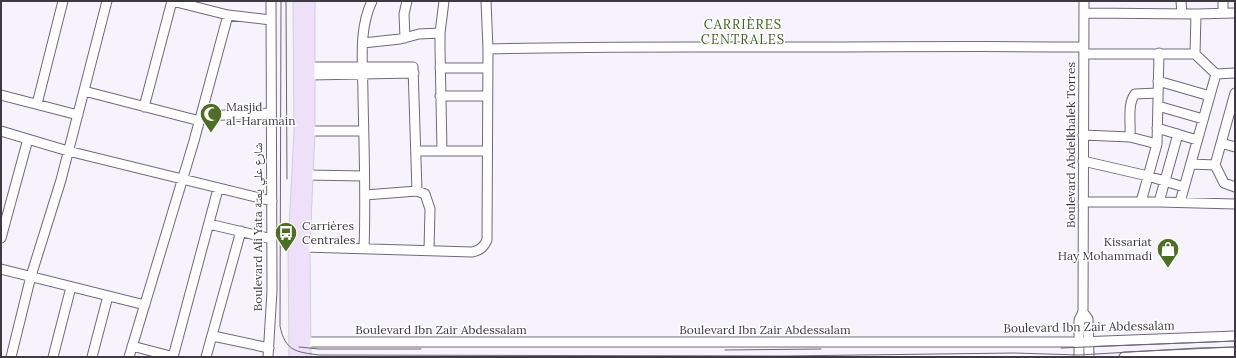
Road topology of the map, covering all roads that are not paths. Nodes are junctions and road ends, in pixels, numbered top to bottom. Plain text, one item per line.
1 (63, 1) edge
2 (108, 1) edge
3 (172, 1) edge
4 (271, 1) edge
5 (299, 1) edge
6 (309, 1) edge
7 (372, 1) edge
8 (407, 1) edge
9 (444, 1) edge
10 (486, 1) edge
11 (1084, 1) edge
12 (1182, 1) edge
13 (1223, 1) edge
14 (1084, 13) junction
15 (1223, 13) junction
16 (1235, 13) edge
17 (1182, 14) junction
18 (1196, 14) junction
19 (228, 15) junction
20 (271, 20) junction
21 (440, 33) junction
22 (405, 38) junction
23 (363, 43) junction
24 (488, 49) junction
25 (1084, 50) junction
26 (1159, 54) junction
27 (1195, 54) junction
28 (440, 68) junction
29 (487, 68) junction
30 (363, 70) junction
31 (309, 71) junction
32 (1235, 73) edge
33 (1216, 74) junction
34 (1158, 81) junction
35 (84, 91) junction
36 (1158, 93) junction
37 (1235, 93) edge
38 (1, 95) edge
39 (440, 96) junction
40 (487, 96) junction
41 (1210, 96) junction
42 (37, 104) junction
43 (1158, 106) junction
44 (144, 107) junction
45 (271, 113) junction
46 (78, 115) junction
47 (200, 118) junction
48 (1203, 119) junction
49 (1157, 128) junction
50 (1, 131) edge
51 (309, 131) junction
52 (363, 131) junction
53 (1178, 134) junction
54 (1083, 135) junction
55 (1130, 136) junction
56 (28, 139) junction
57 (1197, 140) junction
58 (1221, 143) junction
59 (1157, 144) junction
60 (1235, 147) edge
61 (68, 151) junction
62 (416, 151) junction
63 (442, 151) junction
64 (487, 151) junction
65 (1083, 161) junction
66 (1191, 164) junction
67 (1215, 165) junction
68 (307, 175) junction
69 (364, 176) junction
70 (1148, 176) junction
71 (183, 180) junction
72 (1165, 181) junction
73 (1184, 187) junction
74 (1235, 187) edge
75 (218, 189) junction
76 (417, 191) junction
77 (365, 195) junction
78 (272, 201) junction
79 (1083, 202) junction
80 (1141, 202) junction
81 (1159, 202) junction
82 (1180, 202) junction
83 (1235, 204) edge
84 (209, 224) junction
85 (241, 231) junction
86 (1, 238) edge
87 (272, 239) junction
88 (304, 247) junction
89 (364, 249) junction
90 (428, 250) junction
91 (1, 268) edge
92 (31, 276) junction
93 (71, 287) junction
94 (108, 296) junction
95 (145, 305) junction
96 (213, 336) junction
97 (1235, 336) edge
98 (1084, 341) junction
99 (300, 342) junction
100 (132, 346) junction
101 (268, 352) edge
102 (1235, 352) edge
103 (1203, 355) edge
104 (11, 357) edge
105 (53, 357) edge
106 (92, 357) edge
107 (129, 357) edge
108 (173, 357) edge
109 (206, 357) edge
110 (295, 357) edge
111 (304, 357) edge
112 (1079, 357) edge
113 (1089, 357) edge
114 (1124, 357) edge
115 (1216, 357) edge

1 - 42 street
2 - 35 street
3 - 19 street
3 - 44 street
4 - 20 street, Boulevard Ali Yata شارع علي يعتة
5 - 99 main road
6 - 31 main road
7 - 23 street
8 - 22 street
9 - 21 street
10 - 24 street
11 - 14 street, Boulevard Abdelkhalek Torres
12 - 17 street
13 - 15 street
14 - 17 street
14 - 25 street, Boulevard Abdelkhalek Torres
15 - 16 street
15 - 18 street
17 - 18 street
18 - 27 street
19 - 20 street
19 - 47 street
20 - 45 street, Boulevard Ali Yata شارع علي يعتة
21 - 22 street
21 - 28 street
22 - 23 street
23 - 30 street
24 - 25 street
24 - 29 street
25 - 26 street
25 - 54 street, Boulevard Abdelkhalek Torres
26 - 27 street
26 - 34 street
27 - 33 street
28 - 29 street
28 - 39 street
29 - 40 street
30 - 31 street
30 - 52 street
30 - 62 street
31 - 51 main road
32 - 33 street
33 - 41 street
34 - 36 street
34 - 41 street
35 - 44 street
35 - 46 street
36 - 43 street
36 - 55 street
37 - 58 street
38 - 42 street
39 - 40 street
39 - 63 street
40 - 64 street
41 - 48 street
42 - 46 street
43 - 48 street
43 - 49 street
44 - 47 street
45 - 47 street
45 - 78 street, Boulevard Ali Yata شارع علي يعتة
46 - 61 street
47 - 71 street
48 - 57 street
49 - 53 street
49 - 59 street
50 - 56 street
51 - 52 street
51 - 68 main road
52 - 69 street
53 - 57 street
53 - 72 street
54 - 55 street
54 - 65 street, Boulevard Abdelkhalek Torres
55 - 59 street
56 - 61 street
56 - 86 street
57 - 66 street
58 - 60 street
58 - 67 street
59 - 70 street
61 - 71 street
61 - 92 street
62 - 63 street
62 - 76 street
63 - 64 street
64 - 90 street
65 - 70 street
65 - 79 street, Boulevard Abdelkhalek Torres
66 - 67 street
66 - 73 street
67 - 74 street
68 - 69 street
68 - 88 main road
69 - 77 street
70 - 72 street
70 - 80 street
71 - 75 street
71 - 95 street
72 - 73 street
72 - 81 street
73 - 82 street
75 - 78 street
75 - 84 street
76 - 77 street
76 - 90 street
77 - 89 street
78 - 87 street, Boulevard Ali Yata شارع علي يعتة
79 - 80 street
79 - 98 street, Boulevard Abdelkhalek Torres
80 - 81 street
81 - 82 street
82 - 83 street
84 - 85 street
84 - 108 street
85 - 87 street
85 - 96 street
87 - 101 street, Boulevard Ali Yata شارع علي يعتة
88 - 89 street
88 - 99 main road
89 - 90 street
91 - 92 street
92 - 93 street
92 - 104 street
93 - 94 street
93 - 105 street
94 - 95 street
94 - 106 street
95 - 100 street
96 - 101 street
96 - 109 street
97 - 98 street, Boulevard Ibn Zair Abdessalam
98 - 99 street, Boulevard Ibn Zair Abdessalam
98 - 112 street, Boulevard Abdelkhalek Torres
98 - 113 street, Boulevard Abdelkhalek Torres
99 - 110 main road
99 - 111 main road
100 - 107 street
100 - 108 street
102 - 103 street
103 - 114 street
103 - 115 street

